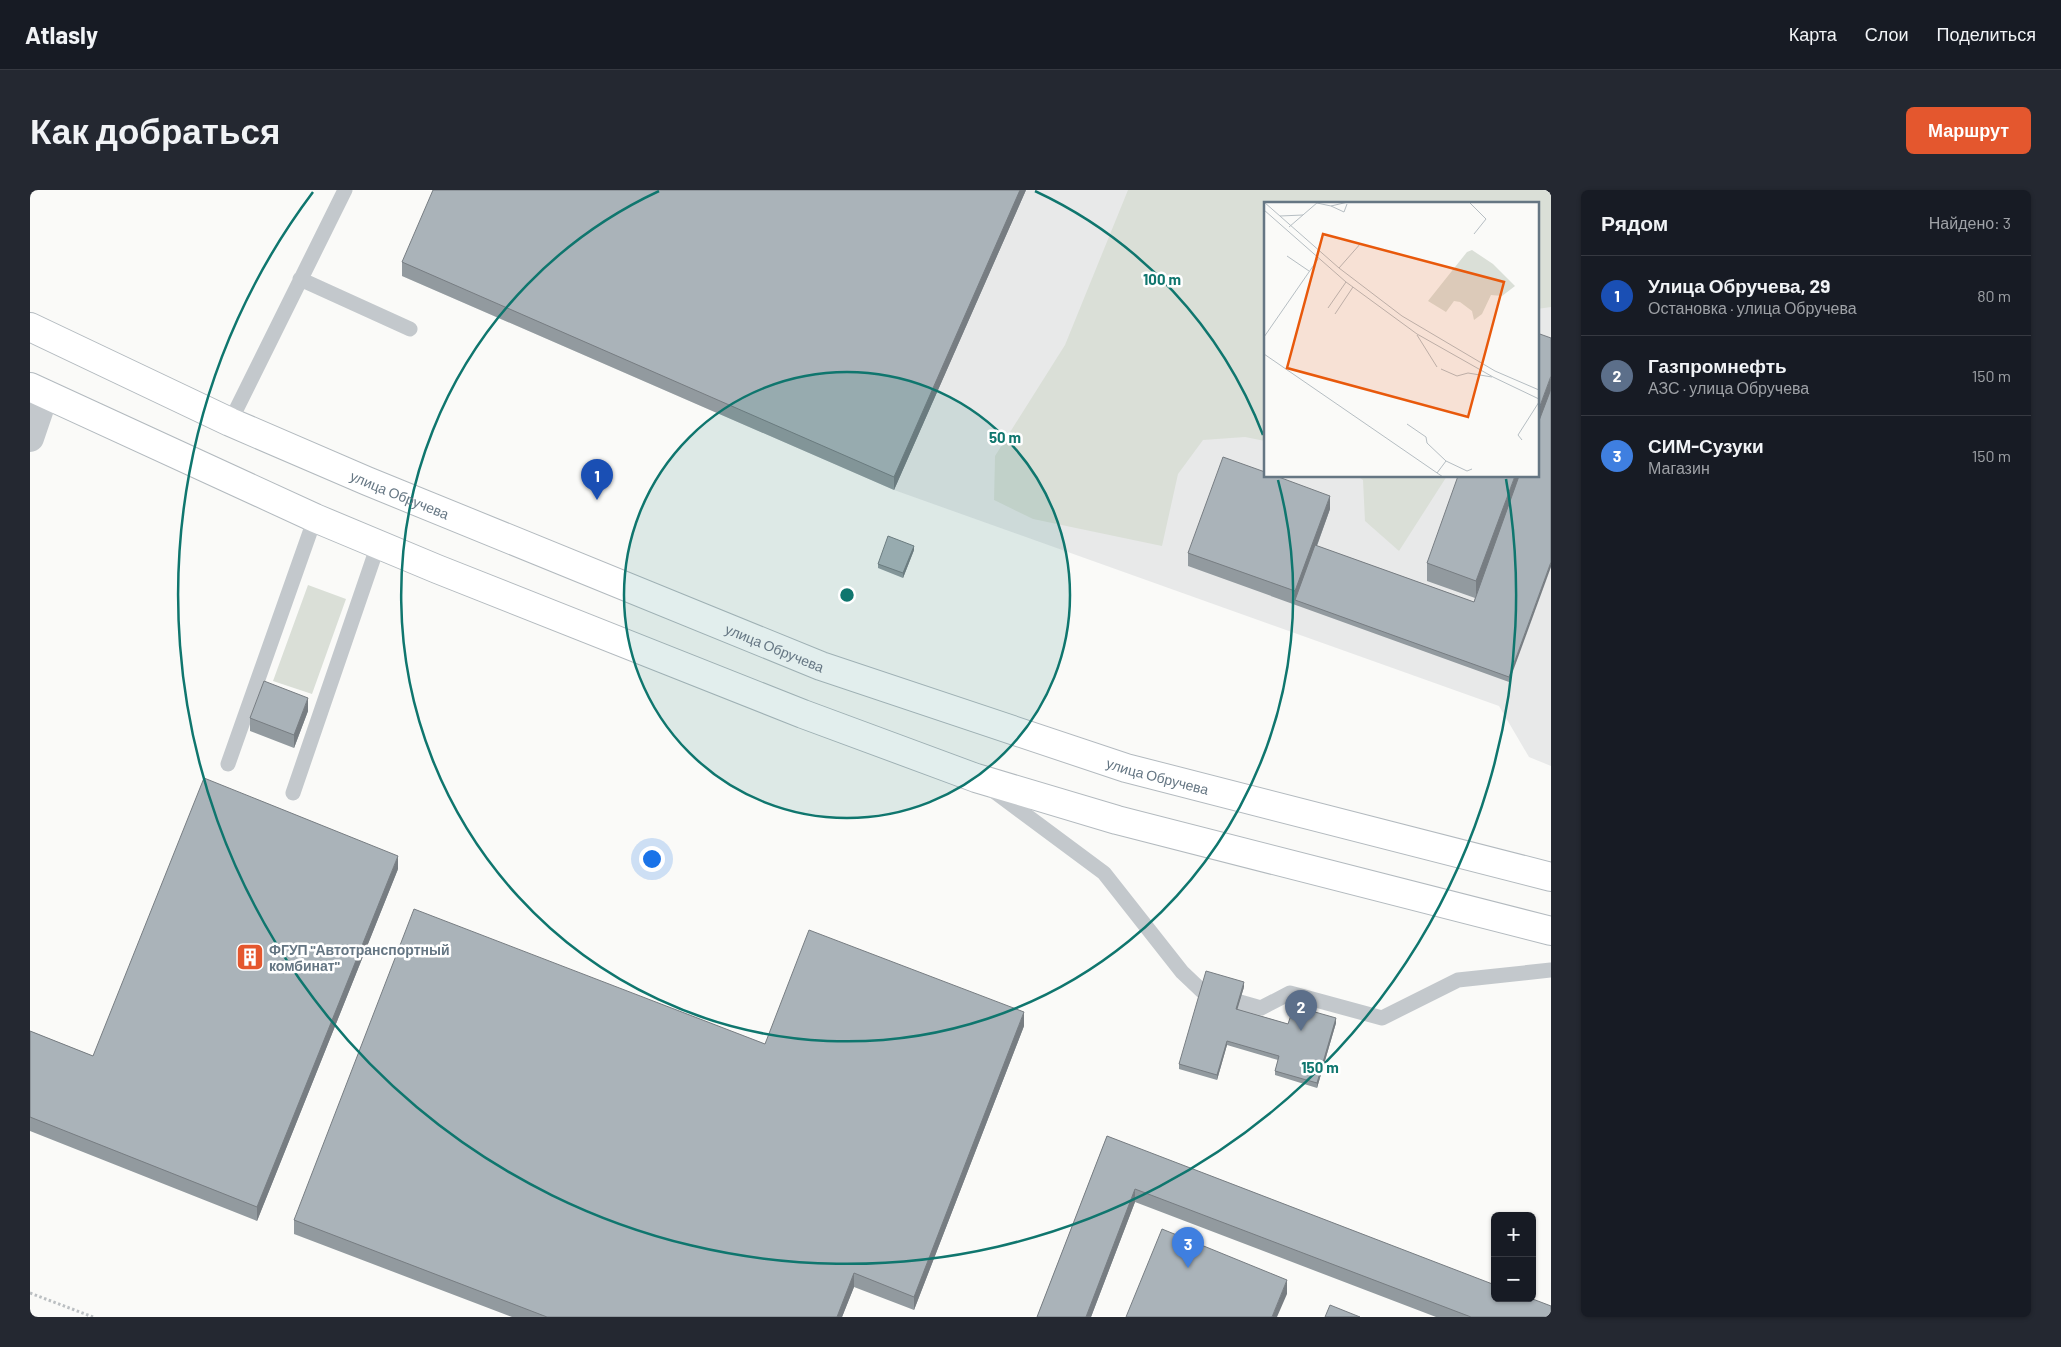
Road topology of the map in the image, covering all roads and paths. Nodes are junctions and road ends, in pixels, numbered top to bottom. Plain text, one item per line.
1 (345, 190) edge
2 (300, 279) junction
3 (30, 327) edge
4 (410, 329) dead end
5 (38, 391) edge
6 (230, 422) junction
7 (30, 438) edge
8 (316, 518) junction
9 (378, 545) junction
10 (228, 764) dead end
11 (976, 778) junction
12 (293, 793) dead end
13 (1551, 877) edge
14 (1551, 930) edge
15 (1551, 970) edge
16 (1202, 991) edge
17 (1240, 1002) edge
18 (30, 1292) edge
19 (93, 1317) edge

1 - 2 lane
2 - 4 lane
2 - 6 lane
3 - 6 main road, улица Обручева
5 - 7 street
5 - 8 main road
6 - 13 main road, улица Обручева
8 - 9 main road
8 - 10 lane
9 - 11 main road
9 - 12 lane
11 - 14 main road
11 - 16 lane
15 - 17 lane
18 - 19 path

